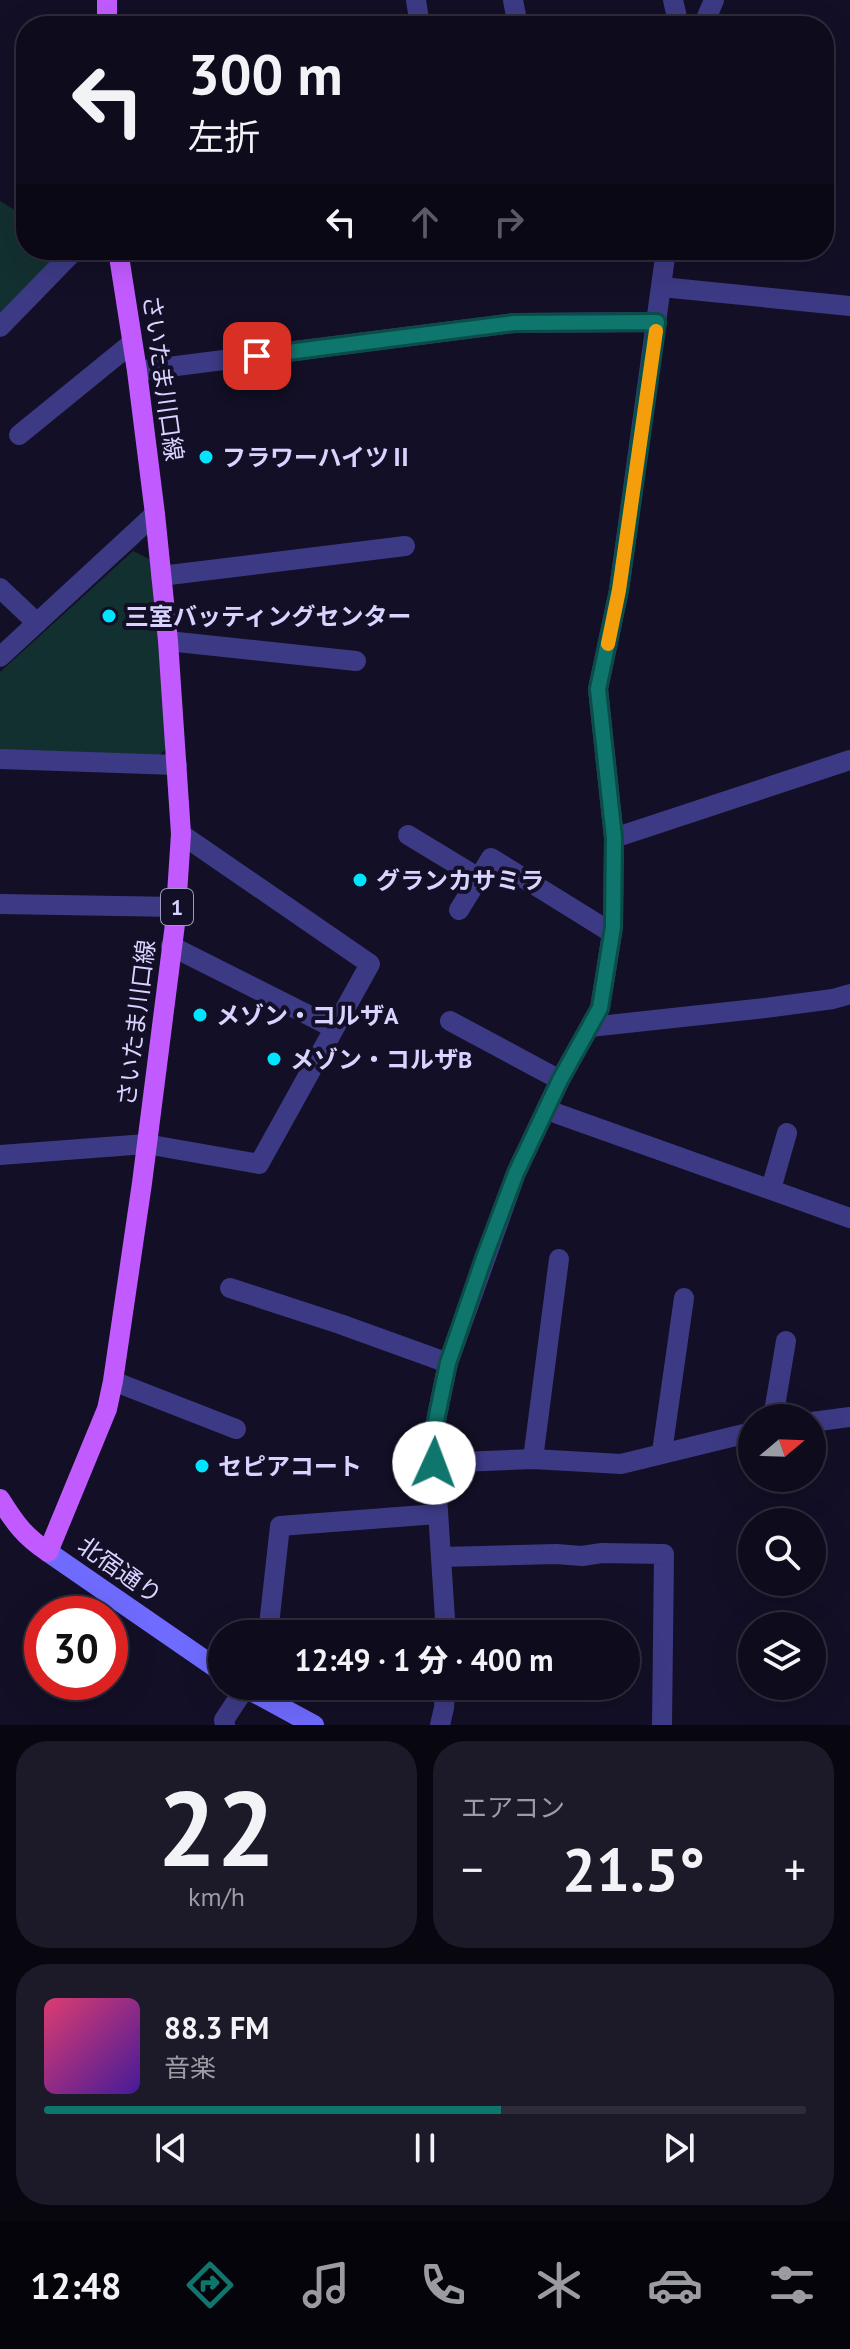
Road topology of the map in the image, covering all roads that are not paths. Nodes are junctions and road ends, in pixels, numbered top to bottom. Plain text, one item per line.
1 (65, 260) edge
2 (120, 260) edge
3 (665, 260) edge
4 (662, 287) junction
5 (850, 306) edge
6 (657, 322) junction
7 (0, 327) edge
8 (132, 343) junction
9 (137, 371) junction
10 (19, 435) dead end
11 (155, 514) junction
12 (405, 546) dead end
13 (161, 576) junction
14 (0, 588) edge
15 (37, 623) junction
16 (168, 641) junction
17 (0, 657) edge
18 (356, 661) dead end
19 (0, 759) edge
20 (850, 760) edge
21 (177, 765) junction
22 (181, 834) junction
23 (408, 835) dead end
24 (614, 838) junction
25 (479, 878) junction
26 (0, 904) edge
27 (177, 907) junction
28 (459, 910) dead end
29 (612, 933) junction
30 (171, 946) junction
31 (850, 994) edge
32 (450, 1021) dead end
33 (590, 1027) junction
34 (334, 1028) junction
35 (560, 1080) junction
36 (547, 1110) junction
37 (787, 1133) dead end
38 (146, 1144) junction
39 (0, 1155) edge
40 (771, 1189) junction
41 (850, 1218) edge
42 (559, 1259) dead end
43 (230, 1288) dead end
44 (684, 1298) dead end
45 (786, 1341) dead end
46 (448, 1363) junction
47 (113, 1381) junction
48 (775, 1404) edge
49 (850, 1417) edge
50 (826, 1420) edge
51 (236, 1429) dead end
52 (738, 1435) edge
53 (662, 1452) junction
54 (533, 1459) junction
55 (434, 1463) junction
56 (0, 1499) edge
57 (437, 1514) junction
58 (8, 1523) edge
59 (48, 1552) junction
60 (441, 1557) junction
61 (270, 1620) edge
62 (445, 1620) edge
63 (208, 1662) edge
64 (242, 1700) edge
65 (271, 1700) edge
66 (444, 1700) edge
67 (221, 1723) edge
68 (314, 1725) edge
69 (440, 1725) edge
70 (662, 1725) edge

1 - 7 street
2 - 8 main road, さいたま川口線 / 1
3 - 4 street
4 - 5 street
4 - 6 street
6 - 9 street
6 - 24 street
8 - 9 main road, さいたま川口線 / 1
8 - 10 street
9 - 11 main road, さいたま川口線 / 1
11 - 13 main road, さいたま川口線 / 1
11 - 15 street
12 - 13 street
13 - 16 main road, さいたま川口線 / 1
14 - 15 street
15 - 17 street
16 - 18 street
16 - 21 main road, さいたま川口線 / 1
19 - 21 street
20 - 24 street
21 - 22 main road, さいたま川口線 / 1
22 - 27 main road, さいたま川口線 / 1
22 - 34 street
23 - 25 street
24 - 29 street
25 - 28 street
25 - 29 street
26 - 27 street
27 - 30 main road, さいたま川口線 / 1
29 - 33 street
30 - 34 street
30 - 38 main road, さいたま川口線 / 1
31 - 33 street
32 - 35 street
33 - 35 street
34 - 38 street
35 - 36 street
36 - 40 street
36 - 46 street
37 - 40 street
38 - 39 street
38 - 47 main road, さいたま川口線 / 1
40 - 41 street
42 - 54 street
43 - 46 street
44 - 53 street
45 - 48 street
46 - 55 street
47 - 51 street
47 - 59 main road, さいたま川口線 / 1
49 - 50 street
52 - 53 street
53 - 54 street
54 - 55 street
55 - 57 street
56 - 58 main road, 北宿通り
57 - 60 street
57 - 61 street
58 - 59 main road, 北宿通り
59 - 63 street, 北宿通り
60 - 62 street
60 - 70 street
64 - 67 street
65 - 68 street
66 - 69 street

